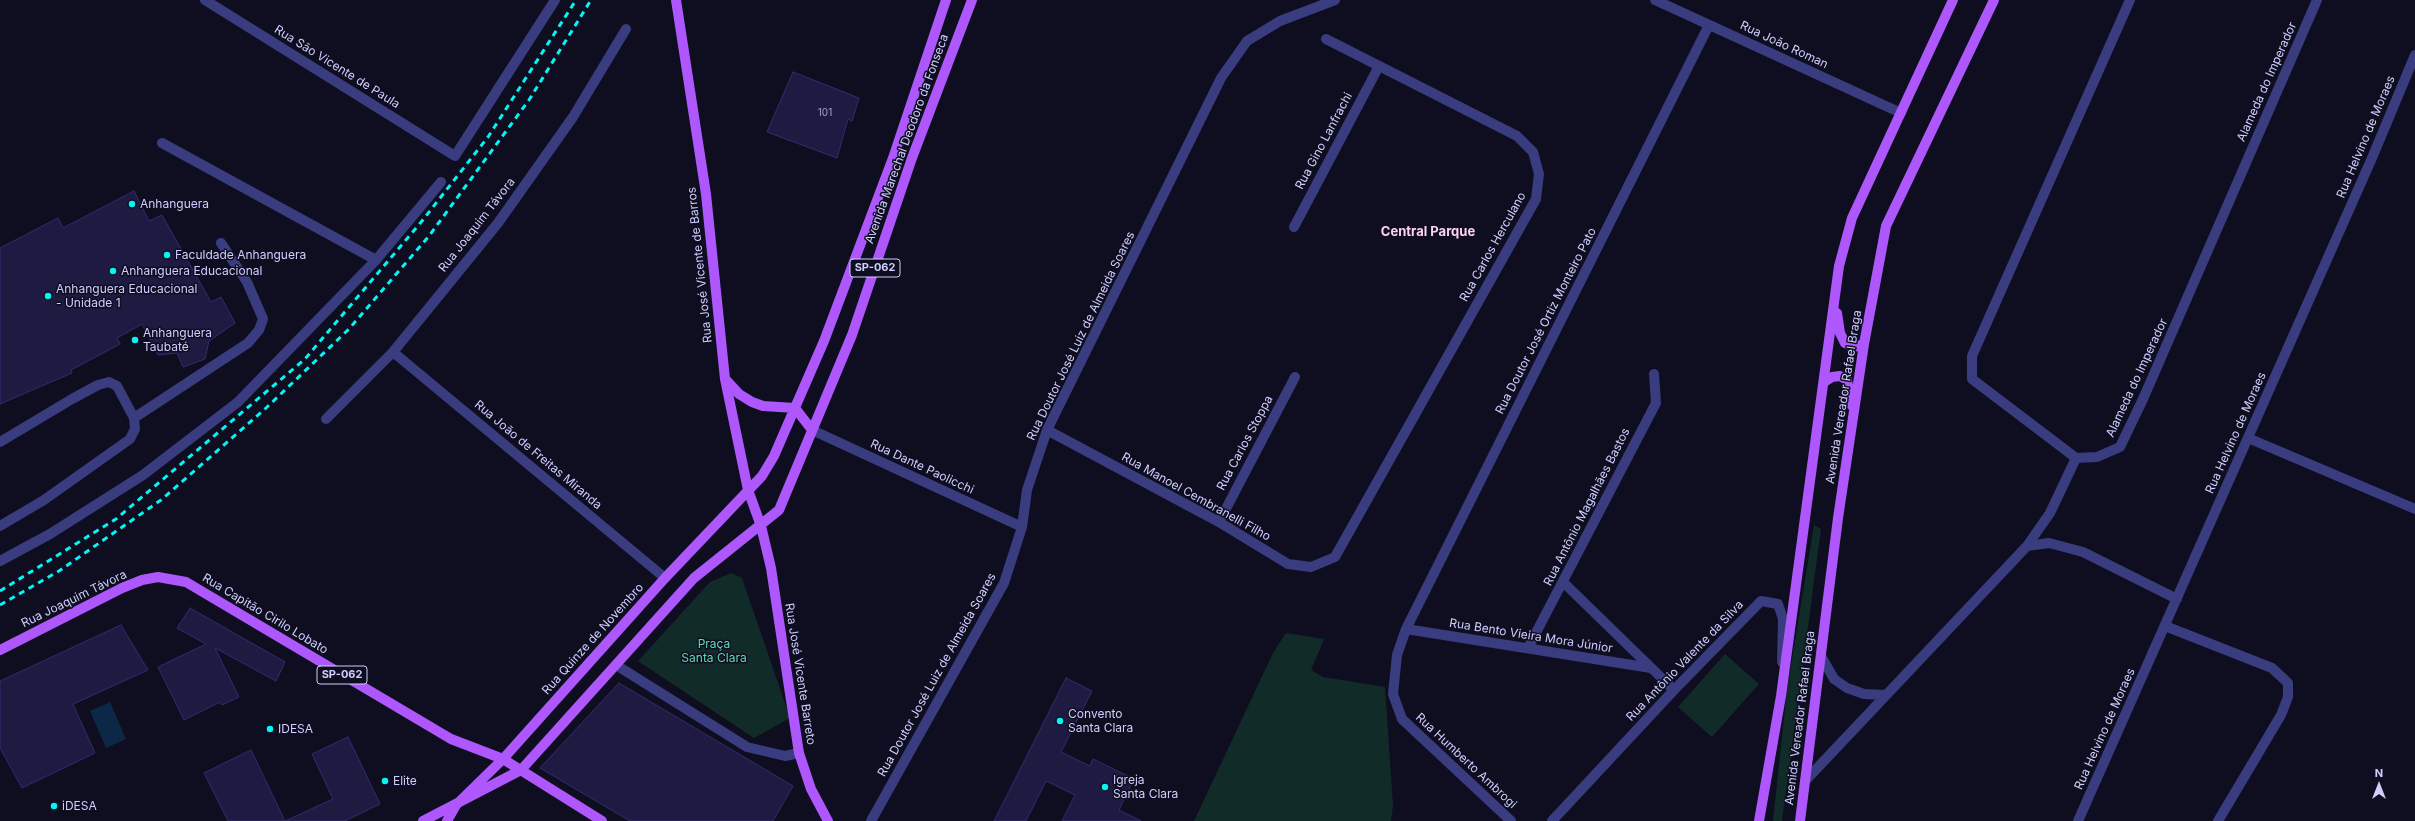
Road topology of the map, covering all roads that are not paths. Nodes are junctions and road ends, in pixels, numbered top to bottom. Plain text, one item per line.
1 (205, 0) edge
2 (555, 0) edge
3 (676, 0) edge
4 (946, 0) edge
5 (972, 0) edge
6 (1335, 0) edge
7 (1655, 0) edge
8 (1953, 0) edge
9 (1994, 0) edge
10 (2130, 0) edge
11 (2317, 0) edge
12 (1709, 25) junction
13 (626, 29) dead end
14 (1326, 39) dead end
15 (2415, 55) edge
16 (1378, 68) junction
17 (1901, 113) junction
18 (162, 143) dead end
19 (441, 182) dead end
20 (1294, 227) dead end
21 (221, 242) dead end
22 (376, 260) junction
23 (1836, 295) junction
24 (1864, 344) junction
25 (393, 352) junction
26 (1654, 374) dead end
27 (1295, 376) dead end
28 (725, 380) junction
29 (1824, 382) junction
30 (795, 408) junction
31 (134, 418) junction
32 (326, 419) dead end
33 (1852, 425) junction
34 (812, 430) junction
35 (1048, 430) junction
36 (2248, 438) junction
37 (4, 439) edge
38 (2076, 458) junction
39 (748, 490) junction
40 (2415, 510) edge
41 (1219, 522) junction
42 (0, 526) edge
43 (761, 526) junction
44 (1022, 527) junction
45 (2026, 546) junction
46 (1335, 557) joint
47 (0, 561) edge
48 (666, 578) junction
49 (186, 582) joint
50 (1563, 582) junction
51 (2177, 599) junction
52 (2165, 626) junction
53 (1406, 629) junction
54 (1528, 648) junction
55 (0, 650) edge
56 (1820, 656) junction
57 (616, 665) junction
58 (1651, 668) junction
59 (1674, 690) junction
60 (1886, 695) junction
61 (1781, 696) junction
62 (799, 753) junction
63 (503, 760) junction
64 (521, 770) junction
65 (1805, 781) junction
66 (456, 805) junction
67 (423, 821) edge
68 (447, 821) edge
69 (602, 821) edge
70 (828, 821) edge
71 (871, 821) edge
72 (1511, 821) edge
73 (1552, 821) edge
74 (1759, 821) edge
75 (1800, 821) edge
76 (2078, 821) edge
77 (2218, 821) edge

1 - 2 street, Rua São Vicente de Paula
3 - 28 main road, Rua José Vicente de Barros
4 - 30 main road, Avenida Marechal Deodoro da Fonseca / SP-062
5 - 34 main road, Avenida Marechal Deodoro da Fonseca / SP-062
6 - 35 street, Rua Doutor José Luiz de Almeida Soares
7 - 12 street, Rua João Roman
8 - 17 main road, Avenida Vereador Rafael Braga
9 - 24 main road, Avenida Vereador Rafael Braga
10 - 38 street
11 - 38 street, Alameda do Imperador
12 - 17 street, Rua João Roman
12 - 53 street, Rua Doutor José Ortiz Monteiro Pato
13 - 25 street, Rua Joaquim Távora
14 - 16 street, Rua Carlos Herculano
15 - 36 street, Rua Helvino de Moraes
16 - 20 street, Rua Gino Lanfrachi
16 - 46 street, Rua Carlos Herculano
17 - 23 main road, Avenida Vereador Rafael Braga
18 - 22 street
19 - 22 street
21 - 31 street
22 - 47 street
23 - 24 main road
23 - 29 main road, Avenida Vereador Rafael Braga
24 - 33 main road, Avenida Vereador Rafael Braga
25 - 32 street, Rua Joaquim Távora
25 - 48 street, Rua João de Freitas Miranda
26 - 50 street, Rua Antônio Magalhães Bastos
27 - 41 street, Rua Carlos Stoppa
28 - 30 main road
28 - 39 main road, Rua José Vicente de Barros
29 - 33 main road
29 - 61 main road, Avenida Vereador Rafael Braga
30 - 34 main road
30 - 39 main road, Avenida Marechal Deodoro da Fonseca / SP-062
31 - 37 street
31 - 42 street
33 - 56 main road, Avenida Vereador Rafael Braga
34 - 43 main road, Avenida Marechal Deodoro da Fonseca / SP-062
34 - 44 street, Rua Dante Paolicchi
35 - 41 street, Rua Manoel Cembranelli Filho
35 - 44 street, Rua Doutor José Luiz de Almeida Soares
36 - 40 street
36 - 51 street, Rua Helvino de Moraes
38 - 45 street
39 - 43 main road, Rua José Vicente de Barros
39 - 48 main road, Rua Quinze de Novembro / SP-062
41 - 46 street, Rua Manoel Cembranelli Filho
43 - 57 main road, SP-062
43 - 62 main road, Rua José Vicente Barreto
44 - 71 street, Rua Doutor José Luiz de Almeida Soares
45 - 51 street
45 - 60 street
48 - 63 main road, Rua Quinze de Novembro / SP-062
49 - 55 main road, Rua Joaquim Távora / SP-062
49 - 63 main road, Rua Capitão Cirilo Lobato / SP-062
50 - 54 street, Rua Antônio Magalhães Bastos
50 - 58 street
51 - 52 street, Rua Helvino de Moraes
52 - 76 street, Rua Helvino de Moraes
52 - 77 street
53 - 54 street, Rua Bento Vieira Mora Júnior
53 - 72 street, Rua Humberto Ambrogi
54 - 58 street, Rua Bento Vieira Mora Júnior
56 - 60 street
56 - 65 main road, Avenida Vereador Rafael Braga
57 - 62 street
57 - 64 main road, SP-062
58 - 59 street
59 - 61 street, Rua Antônio Valente da Silva
59 - 73 street, Rua Antônio Valente da Silva
60 - 65 street
61 - 74 main road, Avenida Vereador Rafael Braga
62 - 70 main road, Rua José Vicente Barreto
63 - 64 main road, Rua Capitão Cirilo Lobato / SP-062
63 - 66 main road, Rua Quinze de Novembro / SP-062
64 - 66 main road, SP-062
64 - 69 main road, Rua Capitão Cirilo Lobato
65 - 75 main road, Avenida Vereador Rafael Braga
66 - 67 main road, SP-062
66 - 68 main road, Rua Quinze de Novembro

